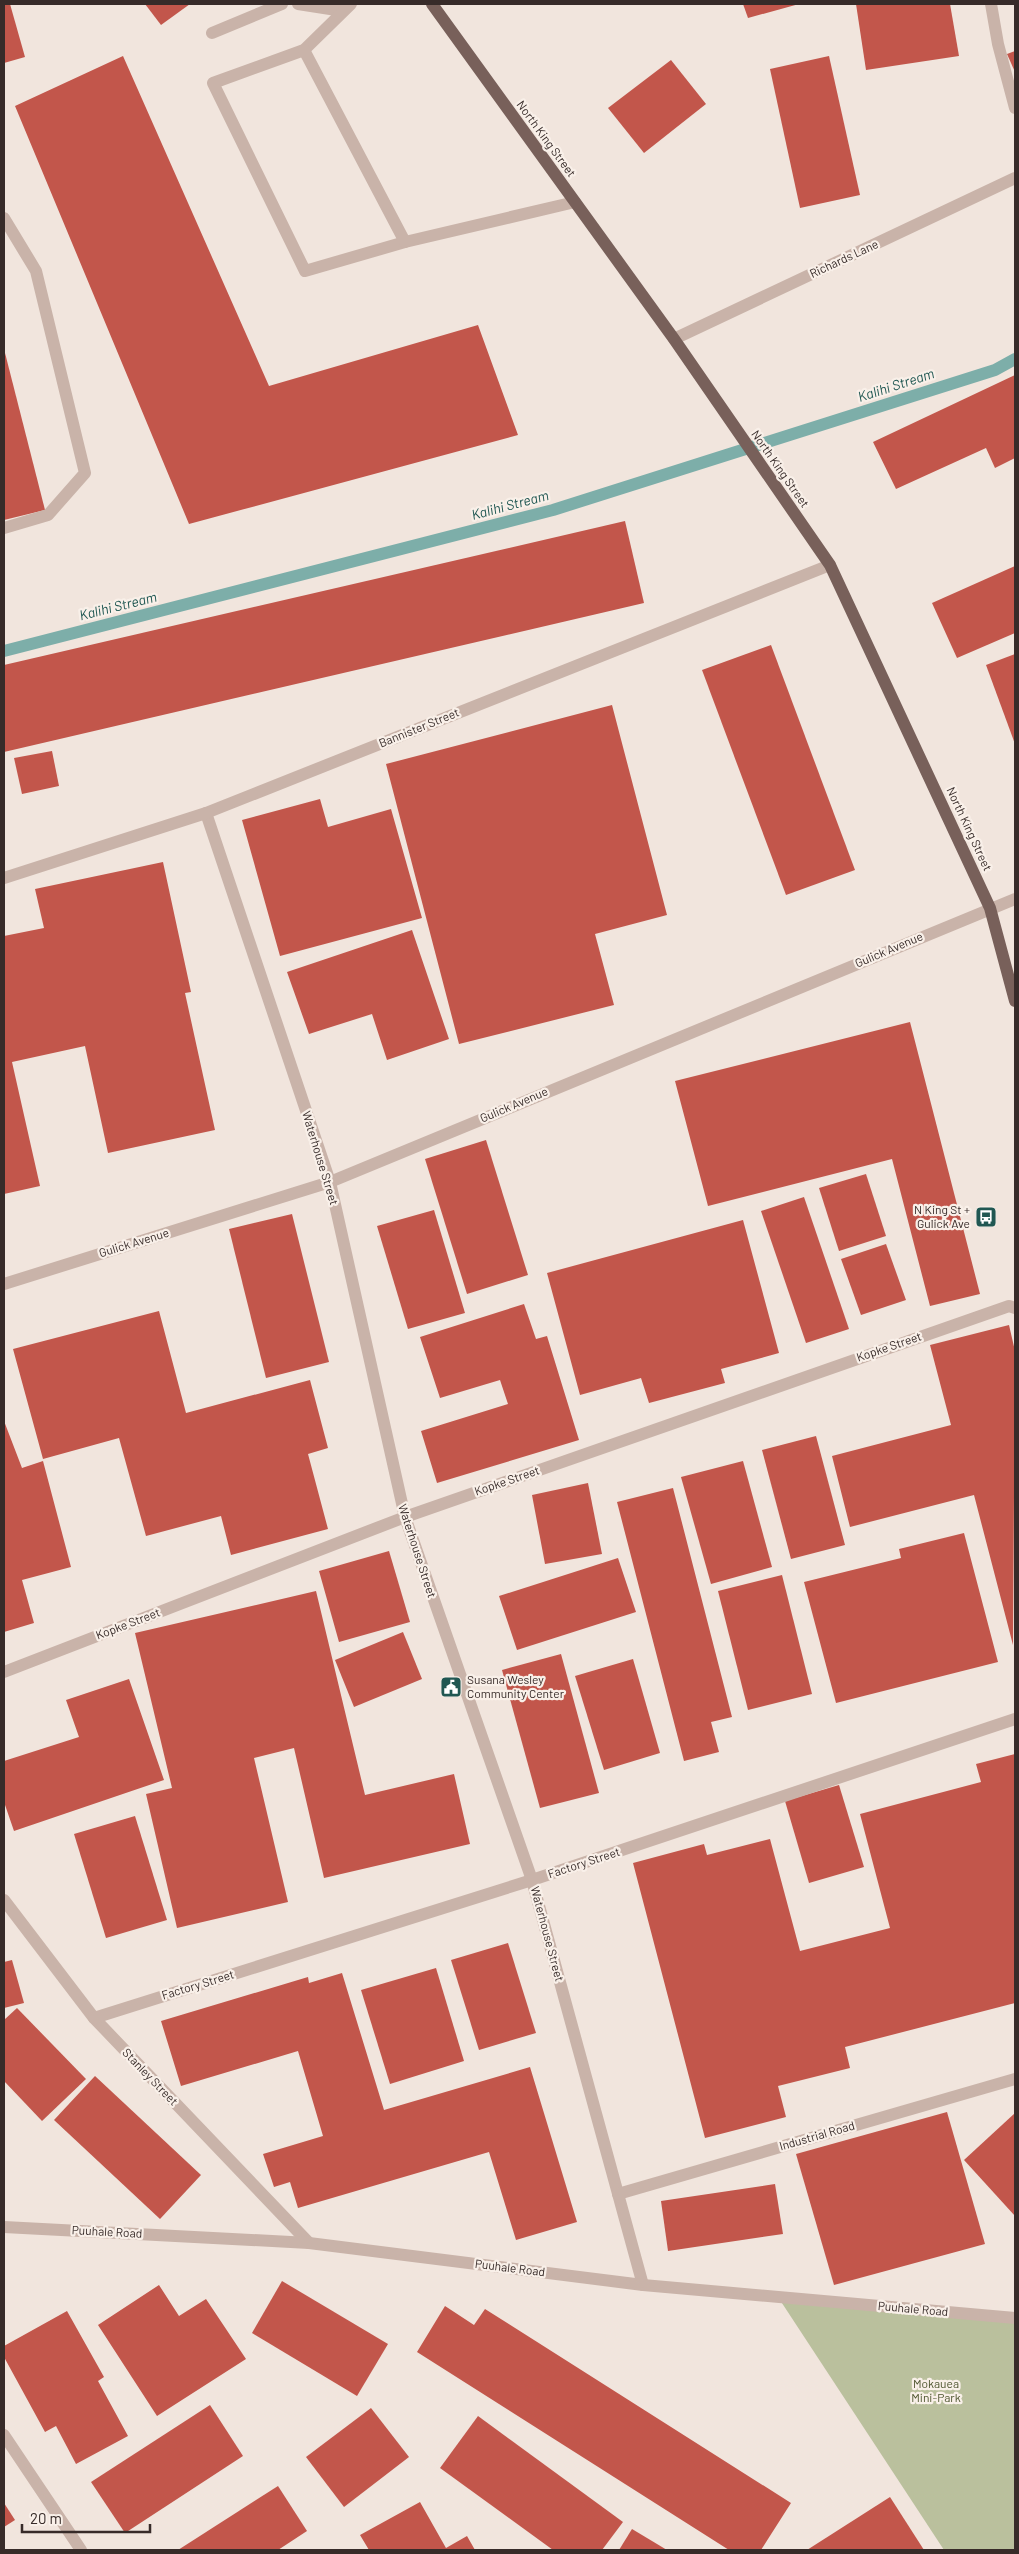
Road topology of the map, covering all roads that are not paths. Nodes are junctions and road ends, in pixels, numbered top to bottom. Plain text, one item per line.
1 (282, 4) edge
2 (298, 4) edge
3 (432, 4) edge
4 (991, 4) edge
5 (347, 8) edge
6 (212, 32) dead end
7 (304, 50) junction
8 (1015, 108) edge
9 (1015, 178) edge
10 (575, 202) junction
11 (4, 218) edge
12 (405, 242) junction
13 (674, 339) junction
14 (4, 528) edge
15 (830, 565) junction
16 (206, 812) junction
17 (4, 878) edge
18 (1015, 898) edge
19 (990, 908) junction
20 (1015, 1001) edge
21 (330, 1182) junction
22 (4, 1284) edge
23 (1015, 1308) edge
24 (404, 1517) junction
25 (4, 1672) edge
26 (1015, 1719) edge
27 (532, 1880) junction
28 (4, 1900) edge
29 (94, 2018) junction
30 (1015, 2079) edge
31 (618, 2194) junction
32 (4, 2227) edge
33 (309, 2244) junction
34 (643, 2285) junction
35 (1015, 2318) edge
36 (4, 2434) edge
37 (81, 2550) edge

1 - 6 street
2 - 5 street
3 - 10 main road, North King Street
4 - 8 street
5 - 7 street
7 - 12 street
7 - 12 street
9 - 13 street, Richards Lane
10 - 12 street
10 - 13 main road, North King Street
11 - 14 street
13 - 15 main road, North King Street
15 - 16 street, Bannister Street
15 - 19 main road, North King Street
16 - 17 street, Bannister Street
16 - 21 street, Waterhouse Street
18 - 19 street, Gulick Avenue
19 - 20 main road, North King Street
19 - 21 street, Gulick Avenue
21 - 22 street, Gulick Avenue
21 - 24 street, Waterhouse Street
23 - 24 street, Kopke Street
24 - 25 street, Kopke Street
24 - 27 street, Waterhouse Street
26 - 27 street, Factory Street
27 - 29 street, Factory Street
27 - 31 street, Waterhouse Street
28 - 29 street, Stanley Street
29 - 33 street, Stanley Street
30 - 31 street, Industrial Road
31 - 34 street, Waterhouse Street
32 - 33 street, Puuhale Road
33 - 34 street, Puuhale Road
34 - 35 street, Puuhale Road
36 - 37 street

